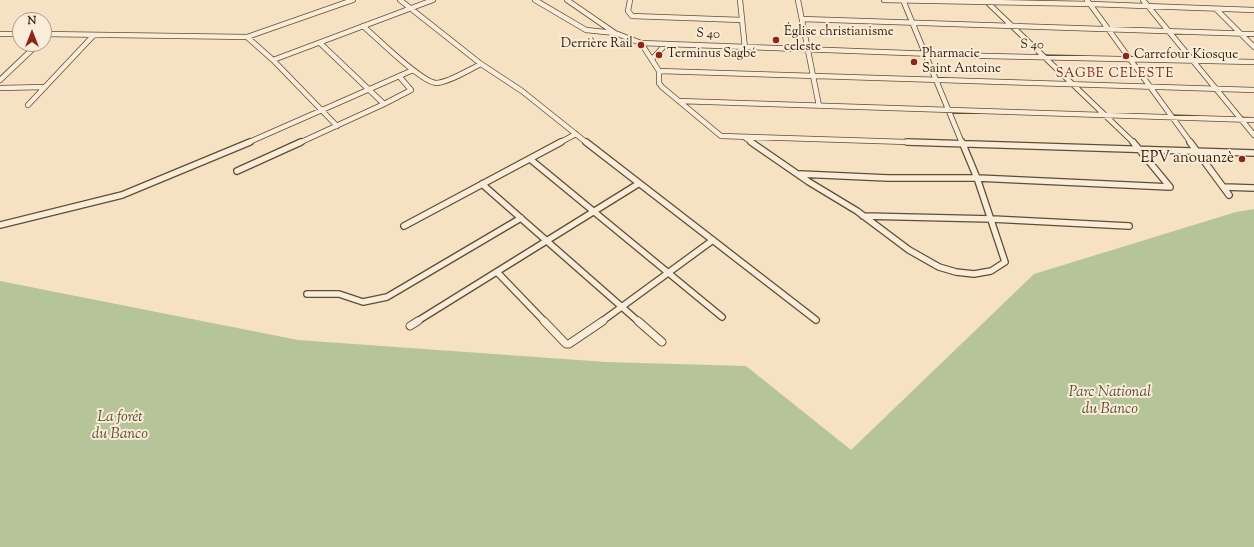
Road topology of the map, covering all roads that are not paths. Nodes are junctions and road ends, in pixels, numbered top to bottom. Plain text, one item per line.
1 (353, 0) edge
2 (400, 0) edge
3 (433, 0) edge
4 (535, 0) edge
5 (567, 0) edge
6 (630, 0) edge
7 (740, 0) edge
8 (798, 0) edge
9 (884, 0) edge
10 (903, 0) edge
11 (1143, 0) edge
12 (988, 2) junction
13 (1031, 2) edge
14 (1089, 2) edge
15 (1148, 6) junction
16 (410, 8) junction
17 (1216, 9) junction
18 (1254, 10) edge
19 (802, 19) junction
20 (742, 20) junction
21 (912, 23) junction
22 (363, 26) junction
23 (1013, 27) junction
24 (1108, 30) junction
25 (1168, 31) junction
26 (615, 33) junction
27 (0, 34) edge
28 (12, 34) edge
29 (52, 34) edge
30 (1241, 34) junction
31 (1254, 34) edge
32 (93, 36) junction
33 (247, 37) junction
34 (320, 43) junction
35 (641, 43) junction
36 (666, 44) junction
37 (745, 48) junction
38 (1254, 48) edge
39 (808, 50) junction
40 (30, 52) edge
41 (925, 53) junction
42 (1044, 58) junction
43 (652, 59) junction
44 (1130, 59) junction
45 (273, 60) junction
46 (1193, 61) junction
47 (1254, 62) edge
48 (481, 64) junction
49 (413, 70) junction
50 (659, 71) junction
51 (399, 76) junction
52 (813, 77) junction
53 (0, 80) edge
54 (936, 81) junction
55 (1073, 84) junction
56 (45, 87) junction
57 (1150, 87) junction
58 (0, 88) edge
59 (368, 89) junction
60 (1217, 89) junction
61 (1254, 90) edge
62 (679, 101) junction
63 (384, 104) junction
64 (28, 106) dead end
65 (819, 106) junction
66 (320, 110) junction
67 (948, 111) junction
68 (1106, 115) junction
69 (1173, 118) junction
70 (1242, 120) junction
71 (1254, 120) edge
72 (337, 126) junction
73 (576, 134) junction
74 (1254, 134) edge
75 (744, 137) junction
76 (963, 143) junction
77 (1140, 149) junction
78 (1198, 152) junction
79 (1254, 153) edge
80 (530, 159) junction
81 (237, 171) dead end
82 (800, 174) junction
83 (977, 178) junction
84 (482, 184) junction
85 (638, 184) junction
86 (1224, 187) junction
87 (1254, 188) edge
88 (1229, 194) dead end
89 (593, 212) junction
90 (864, 216) junction
91 (521, 218) junction
92 (992, 219) junction
93 (0, 225) edge
94 (404, 226) dead end
95 (1129, 226) dead end
96 (713, 240) junction
97 (546, 241) junction
98 (497, 272) junction
99 (668, 273) junction
100 (307, 294) dead end
101 (622, 308) junction
102 (722, 317) dead end
103 (816, 320) dead end
104 (410, 326) dead end
105 (662, 342) dead end

1 - 33 street
2 - 16 street
3 - 16 street
4 - 26 street
5 - 26 street
6 - 20 street
7 - 20 street
8 - 19 street
9 - 10 street
10 - 12 street
10 - 21 street
11 - 15 street
12 - 13 street
12 - 23 street
13 - 14 street
14 - 15 street
14 - 24 street
15 - 17 street
15 - 25 street
16 - 22 street
16 - 48 street
17 - 18 street
17 - 30 street
19 - 21 street
19 - 39 street
20 - 37 street
21 - 23 street
21 - 41 street
22 - 34 street
22 - 49 street
23 - 24 street
23 - 42 street
24 - 25 street
24 - 44 street
25 - 30 street
25 - 46 street
26 - 35 street, S 40
27 - 28 street
29 - 32 street
30 - 31 street
30 - 38 street
32 - 33 street
32 - 56 street
33 - 45 street
34 - 45 street
34 - 59 street
35 - 36 street, S 40
35 - 43 street
36 - 37 street, S 40
36 - 43 street
37 - 39 street, S 40
39 - 41 street, S 40
39 - 52 street
40 - 53 street
41 - 42 street, S 40
41 - 54 street
42 - 44 street, S 40
42 - 55 street
43 - 50 street
44 - 46 street, S 40
44 - 57 street
45 - 66 street
46 - 47 street, S 40
46 - 60 street
48 - 49 street
48 - 73 street
49 - 51 street
50 - 52 street
50 - 62 street
51 - 59 street
51 - 63 street
52 - 54 street
52 - 65 street
54 - 55 street
54 - 67 street
55 - 57 street
55 - 68 street
56 - 58 street
56 - 64 street
57 - 60 street
57 - 69 street
59 - 63 street
59 - 66 street
60 - 61 street
60 - 70 street
62 - 65 street
62 - 75 street
63 - 72 street
65 - 67 street
66 - 72 street
66 - 93 street
67 - 68 street
67 - 76 street
68 - 69 street
68 - 77 street
69 - 70 street
69 - 78 street
70 - 71 street
70 - 74 street
72 - 81 street
73 - 80 street
73 - 85 street
75 - 76 street
75 - 82 street
76 - 77 street
76 - 83 street
77 - 78 street
77 - 83 street
78 - 79 street
78 - 86 street
80 - 84 street
80 - 89 street
82 - 83 street
82 - 90 street
83 - 92 street
84 - 91 street
84 - 94 street
85 - 89 street
85 - 96 street
86 - 87 street
86 - 88 street
89 - 97 street
89 - 99 street
90 - 92 street
90 - 92 street
91 - 97 street
91 - 100 street
92 - 95 street
96 - 99 street
96 - 103 street
97 - 98 street
97 - 101 street
98 - 101 street
98 - 104 street
99 - 101 street
99 - 102 street
101 - 105 street

